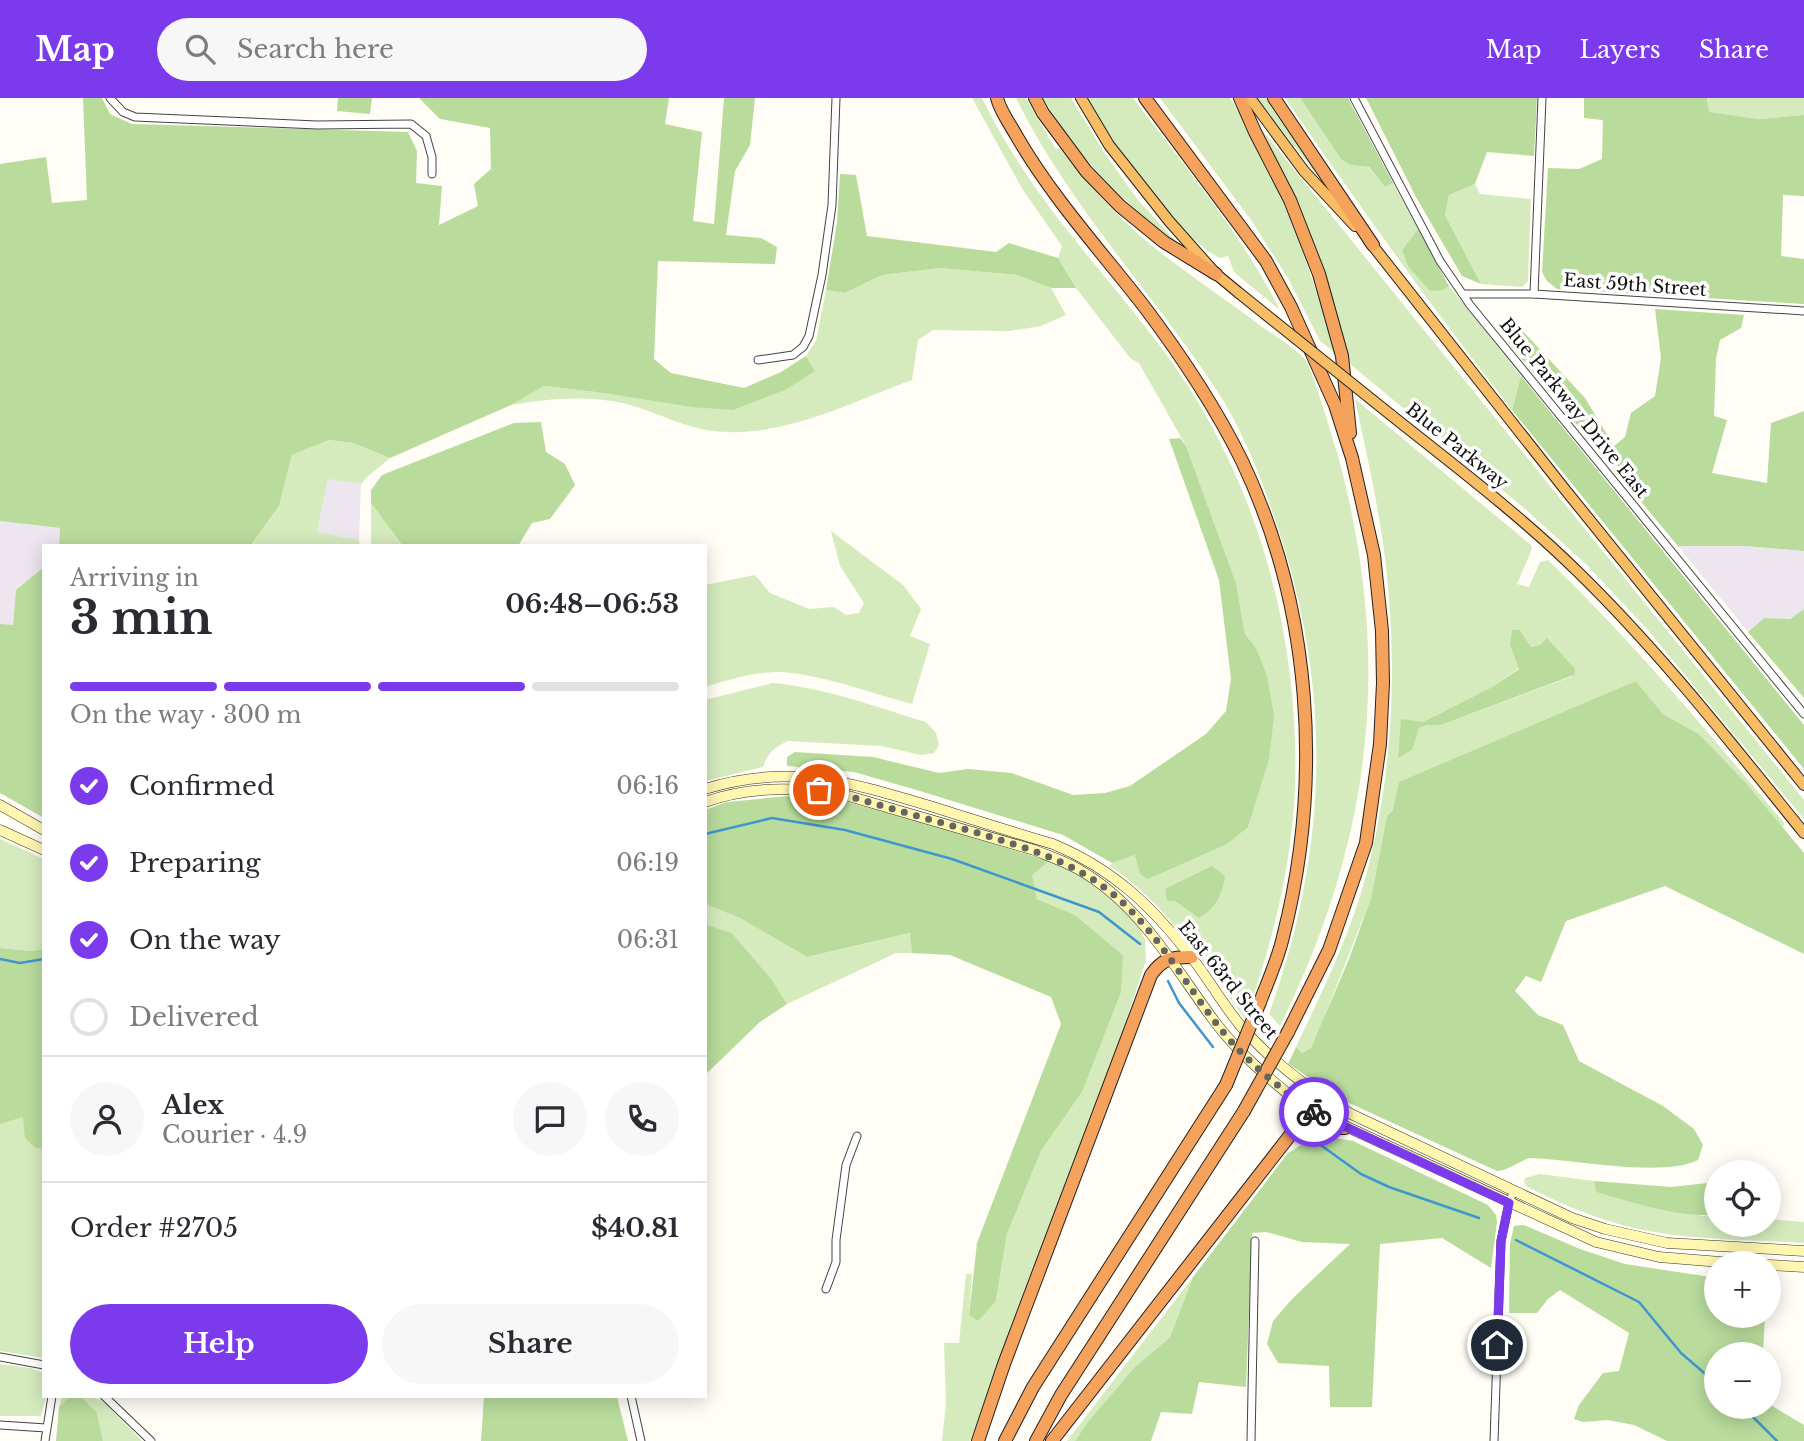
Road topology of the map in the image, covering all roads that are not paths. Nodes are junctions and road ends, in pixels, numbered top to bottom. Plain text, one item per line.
1 (110, 98) edge
2 (836, 98) edge
3 (1035, 98) edge
4 (1081, 98) edge
5 (1145, 98) edge
6 (1240, 98) edge
7 (1250, 98) edge
8 (1274, 98) edge
9 (1354, 98) edge
10 (1542, 98) edge
11 (997, 100) edge
12 (432, 173) dead end
13 (1373, 246) junction
14 (1216, 274) junction
15 (1534, 294) junction
16 (1464, 295) junction
17 (1804, 311) edge
18 (758, 360) dead end
19 (1352, 458) junction
20 (1804, 714) edge
21 (1804, 785) edge
22 (707, 788) edge
23 (707, 802) edge
24 (0, 805) edge
25 (42, 829) edge
26 (0, 830) edge
27 (1804, 833) edge
28 (42, 849) edge
29 (1171, 957) junction
30 (1192, 957) junction
31 (1305, 1086) junction
32 (1304, 1107) junction
33 (1345, 1128) junction
34 (1290, 1134) junction
35 (857, 1136) dead end
36 (1514, 1190) junction
37 (1509, 1203) junction
38 (1255, 1241) dead end
39 (1804, 1251) edge
40 (1704, 1261) edge
41 (1781, 1266) edge
42 (1804, 1267) edge
43 (826, 1289) dead end
44 (0, 1357) edge
45 (42, 1365) edge
46 (52, 1398) edge
47 (106, 1398) edge
48 (631, 1398) edge
49 (0, 1425) edge
50 (46, 1428) junction
51 (45, 1441) edge
52 (150, 1441) edge
53 (641, 1441) edge
54 (978, 1441) edge
55 (1005, 1441) edge
56 (1036, 1441) edge
57 (1052, 1441) edge
58 (1251, 1441) edge
59 (1494, 1441) edge

1 - 12 street
2 - 18 street
3 - 14 highway
4 - 14 highway, Blue Parkway
5 - 19 highway
6 - 19 highway
7 - 13 highway
8 - 13 highway
9 - 16 street, Blue Parkway Drive East
10 - 15 street
11 - 55 highway, bridge
13 - 21 highway
14 - 27 highway, Blue Parkway, bridge
15 - 16 street, East 59th Street
15 - 17 street, East 59th Street
16 - 20 street, Blue Parkway Drive East
19 - 56 highway, bridge
22 - 30 main road, East 63rd Street
23 - 29 main road, East 63rd Street
24 - 25 main road
26 - 28 main road
29 - 30 highway
29 - 32 main road, East 63rd Street
29 - 54 highway
30 - 31 main road, East 63rd Street
31 - 32 highway
31 - 36 main road, East 63rd Street
32 - 33 main road, East 63rd Street
32 - 34 highway
33 - 34 highway
33 - 37 main road, East 63rd Street
34 - 57 highway
35 - 43 street
36 - 37 street
36 - 39 main road, East 63rd Street
37 - 40 main road, East 63rd Street
37 - 59 street
38 - 58 street
41 - 42 main road
44 - 45 street
46 - 50 street
47 - 52 street
48 - 53 street
49 - 50 street
50 - 51 street

